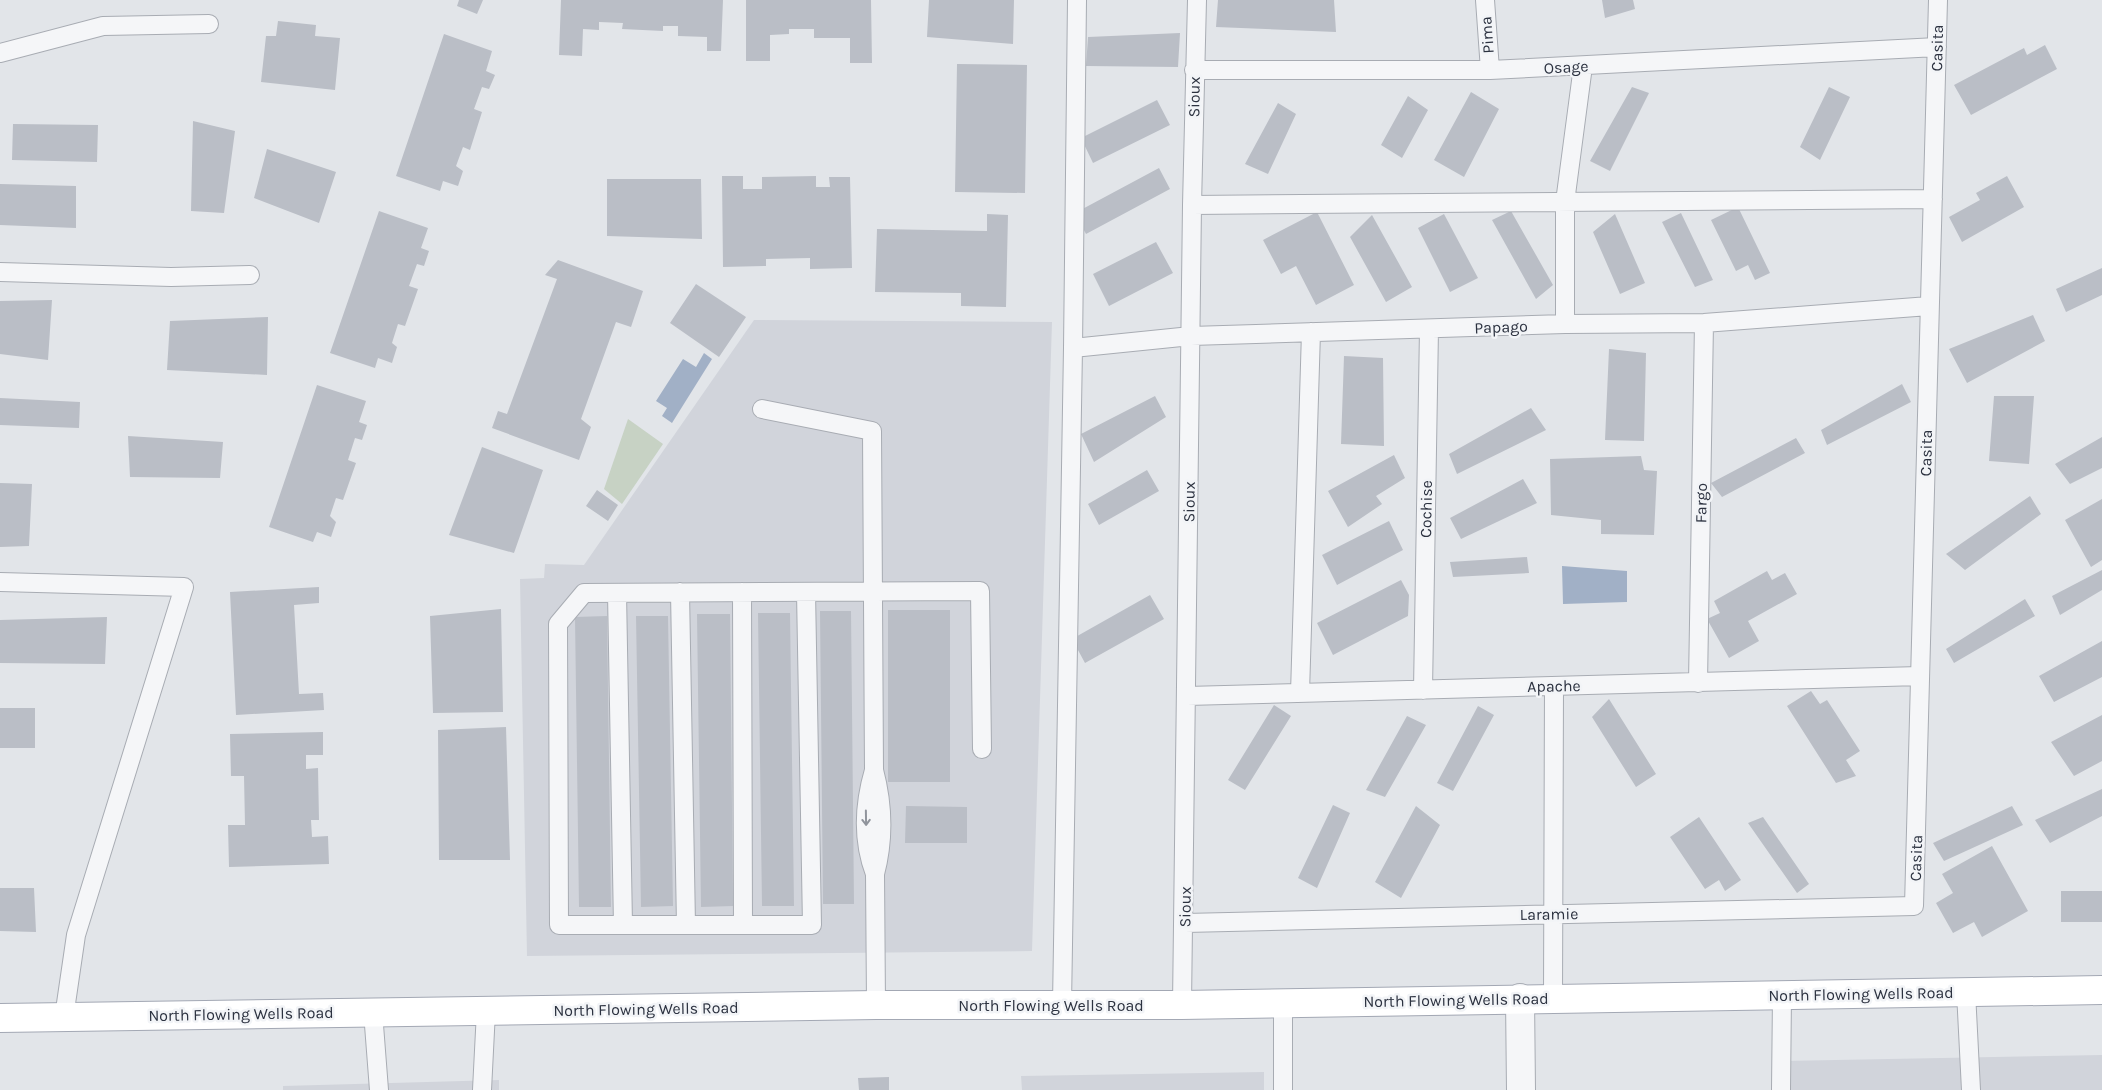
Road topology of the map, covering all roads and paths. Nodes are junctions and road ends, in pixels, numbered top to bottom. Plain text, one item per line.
1 (1077, 0) edge
2 (1197, 0) edge
3 (1484, 0) edge
4 (1938, 0) edge
5 (209, 24) dead end
6 (1937, 47) junction
7 (0, 54) edge
8 (1582, 66) junction
9 (1194, 70) junction
10 (1490, 70) junction
11 (1933, 198) junction
12 (1565, 202) junction
13 (1192, 205) junction
14 (0, 272) edge
15 (250, 275) dead end
16 (1929, 306) junction
17 (1704, 323) junction
18 (1565, 324) junction
19 (1429, 329) junction
20 (1311, 332) junction
21 (1191, 336) junction
22 (1073, 348) junction
23 (762, 409) dead end
24 (0, 582) edge
25 (617, 592) junction
26 (680, 592) junction
27 (742, 592) junction
28 (806, 592) junction
29 (873, 592) junction
30 (1920, 676) junction
31 (1698, 683) junction
32 (1554, 686) junction
33 (1423, 690) junction
34 (1300, 693) junction
35 (1187, 696) junction
36 (982, 749) dead end
37 (1914, 906) joint
38 (1554, 914) junction
39 (1184, 923) junction
40 (623, 924) junction
41 (686, 925) junction
42 (743, 925) junction
43 (2102, 990) edge
44 (1966, 992) junction
45 (1782, 996) junction
46 (1520, 998) junction
47 (1553, 998) junction
48 (1062, 1004) junction
49 (1284, 1004) junction
50 (876, 1005) junction
51 (1182, 1005) junction
52 (373, 1012) junction
53 (486, 1012) junction
54 (64, 1017) junction
55 (0, 1018) edge
56 (379, 1090) edge
57 (482, 1090) edge
58 (1283, 1090) edge
59 (1521, 1090) edge
60 (1781, 1090) edge
61 (1972, 1090) edge

1 - 22 lane
2 - 9 lane, Sioux
3 - 10 lane, Pima
4 - 6 lane, Casita
5 - 7 lane
6 - 8 lane, Osage
6 - 11 lane, Casita
8 - 10 lane, Osage
8 - 12 lane
9 - 10 lane, Osage
9 - 13 lane, Sioux
11 - 12 lane
11 - 16 lane, Casita
12 - 13 lane
12 - 18 lane
13 - 21 lane, Sioux
14 - 15 lane
16 - 17 lane, Papago
16 - 30 lane, Casita
17 - 18 lane, Papago
17 - 31 lane, Fargo
18 - 19 lane, Papago
19 - 20 lane, Papago
19 - 33 lane, Cochise
20 - 21 lane, Papago
20 - 34 lane
21 - 22 lane, Papago
21 - 35 lane, Sioux
22 - 48 lane
23 - 29 lane
24 - 54 lane
25 - 26 lane
25 - 40 lane
25 - 40 lane
26 - 27 lane
26 - 41 lane
27 - 28 lane
27 - 42 lane
28 - 29 lane
28 - 42 lane
29 - 36 lane
29 - 50 lane
30 - 31 lane, Apache
30 - 37 lane, Casita
31 - 32 lane, Apache
32 - 33 lane, Apache
32 - 38 lane
33 - 34 lane, Apache
34 - 35 lane, Apache
35 - 39 lane, Sioux
37 - 38 lane, Laramie
38 - 39 lane, Laramie
38 - 47 lane
39 - 51 lane, Sioux
40 - 41 lane
41 - 42 lane
43 - 44 main road, North Flowing Wells Road
44 - 45 main road, North Flowing Wells Road
44 - 61 lane
45 - 47 main road, North Flowing Wells Road
45 - 60 lane
46 - 47 main road, North Flowing Wells Road
46 - 49 main road, North Flowing Wells Road
46 - 59 street
48 - 50 main road, North Flowing Wells Road
48 - 51 main road, North Flowing Wells Road
49 - 51 main road, North Flowing Wells Road
49 - 58 lane
50 - 53 main road, North Flowing Wells Road
52 - 53 main road, North Flowing Wells Road
52 - 54 main road, North Flowing Wells Road
52 - 56 lane
53 - 57 lane
54 - 55 main road, North Flowing Wells Road

